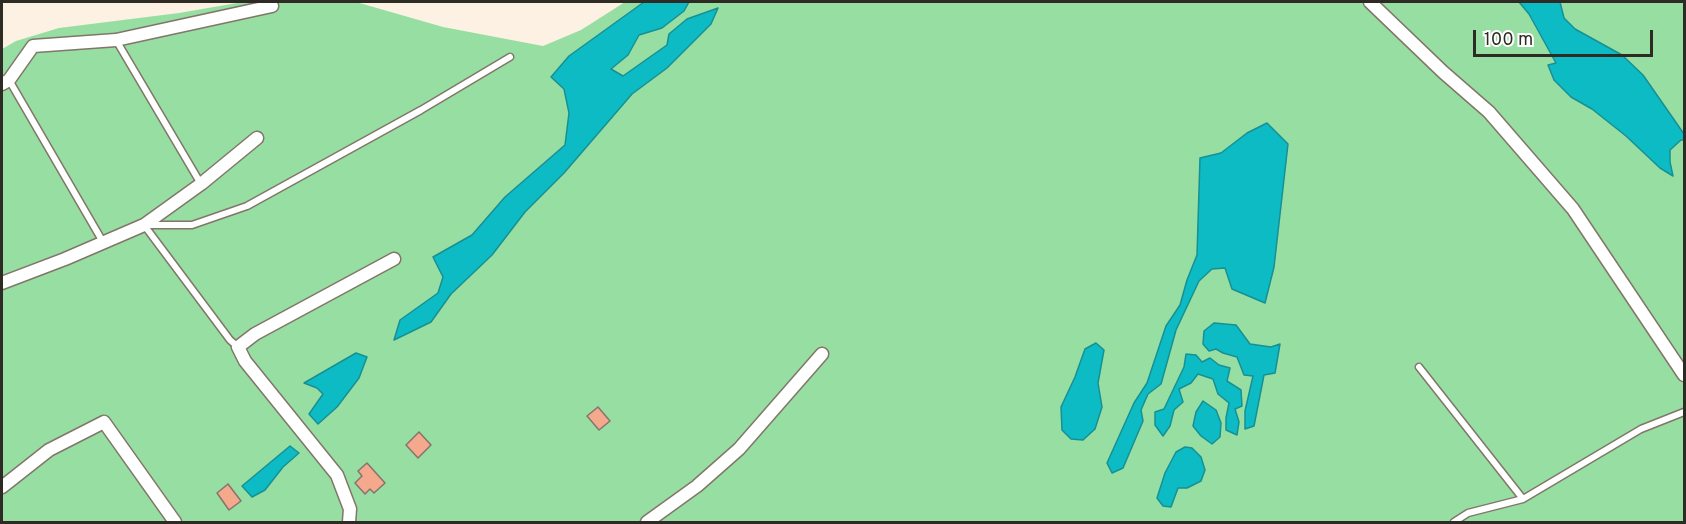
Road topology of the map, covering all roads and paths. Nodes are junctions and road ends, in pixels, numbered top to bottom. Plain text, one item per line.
1 (1370, 2) edge
2 (272, 6) dead end
3 (116, 40) junction
4 (510, 57) dead end
5 (5, 82) edge
6 (257, 138) dead end
7 (201, 184) junction
8 (144, 225) junction
9 (103, 242) junction
10 (393, 260) dead end
11 (2, 283) edge
12 (238, 347) junction
13 (822, 354) dead end
14 (1419, 367) dead end
15 (1684, 375) edge
16 (1684, 412) edge
17 (2, 487) edge
18 (1523, 499) junction
19 (175, 522) edge
20 (349, 522) edge
21 (647, 522) edge
22 (1454, 522) edge

1 - 15 street
2 - 3 street
3 - 5 street
3 - 7 lane
4 - 8 lane
5 - 9 lane
6 - 7 street
7 - 8 street
8 - 9 street
8 - 12 lane
9 - 11 street
10 - 12 street
12 - 20 street
13 - 21 street
14 - 18 lane
16 - 18 lane
17 - 19 street
18 - 22 lane

